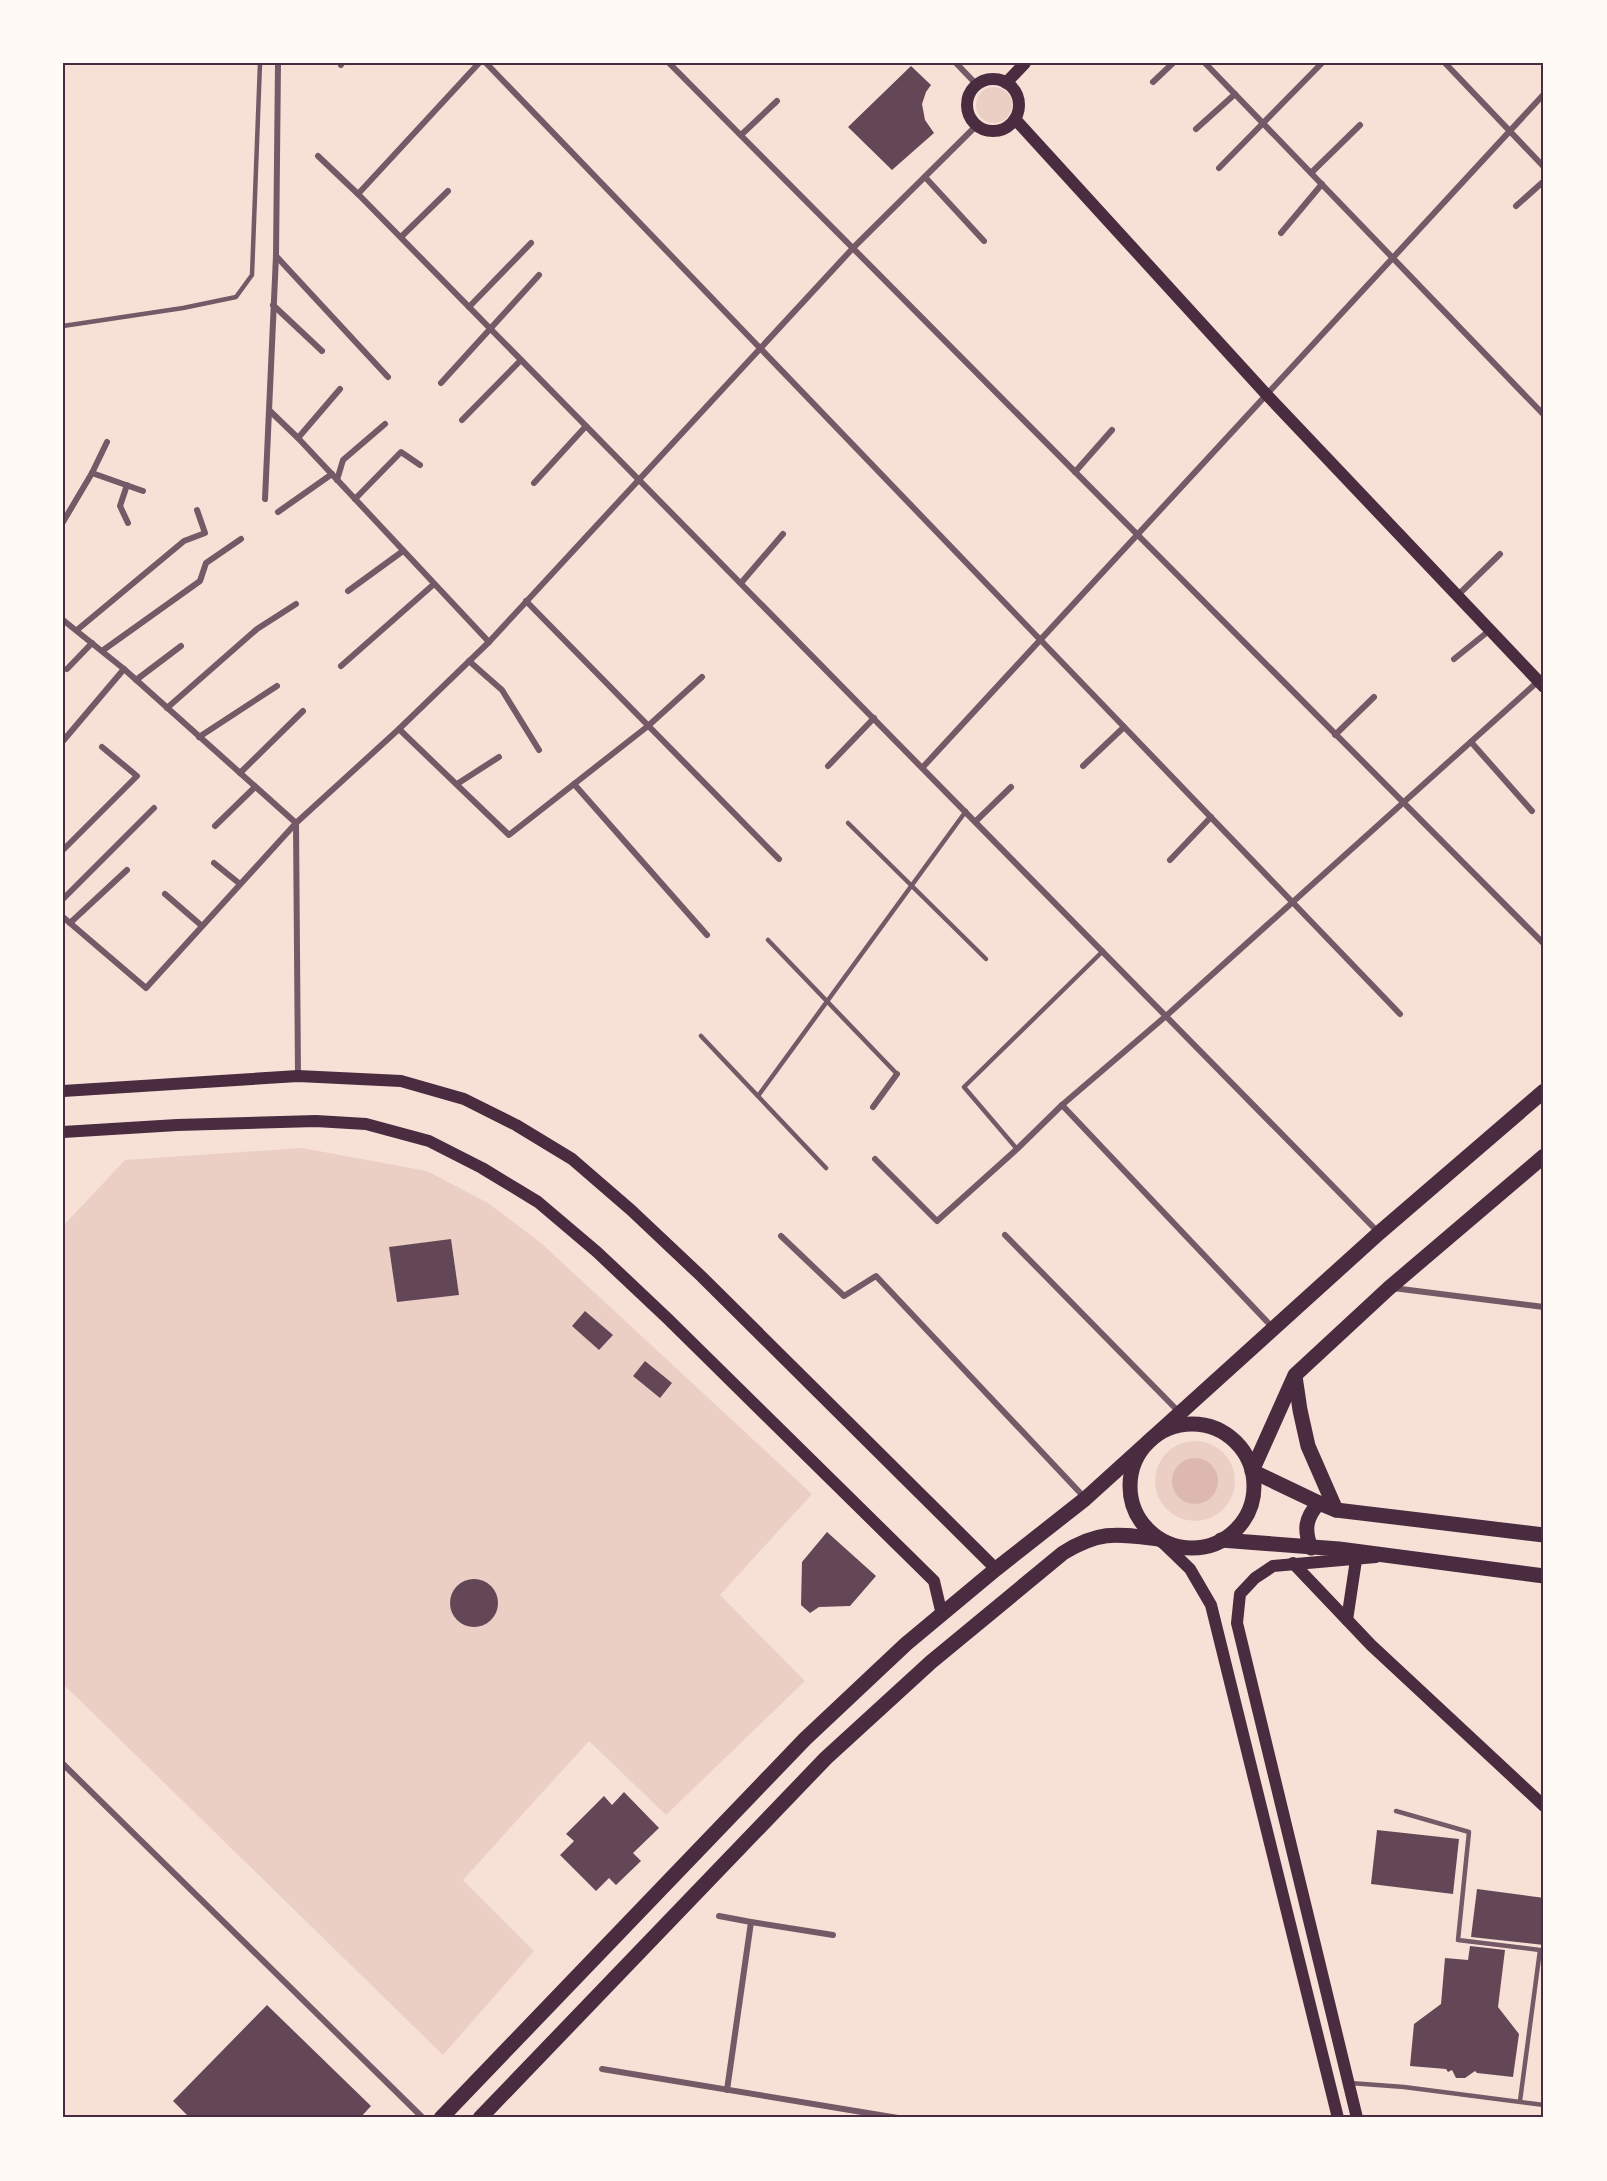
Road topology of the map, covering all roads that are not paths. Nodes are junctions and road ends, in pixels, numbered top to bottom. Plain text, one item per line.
1 (260, 63) edge
2 (278, 63) edge
3 (479, 63) edge
4 (486, 63) edge
5 (669, 63) edge
6 (956, 63) edge
7 (1025, 63) edge
8 (1173, 63) edge
9 (1322, 63) edge
10 (1445, 63) edge
11 (1210, 65) edge
12 (1153, 81) dead end
13 (1006, 83) junction
14 (977, 85) junction
15 (1235, 94) junction
16 (1544, 94) edge
17 (777, 101) dead end
18 (1015, 119) junction
19 (1263, 124) junction
20 (1360, 124) dead end
21 (977, 125) junction
22 (1196, 129) dead end
23 (1510, 131) junction
24 (741, 135) junction
25 (318, 156) dead end
26 (1544, 167) edge
27 (1219, 168) dead end
28 (1311, 173) junction
29 (925, 177) junction
30 (1544, 180) edge
31 (1322, 184) junction
32 (448, 191) dead end
33 (358, 194) junction
34 (1516, 206) dead end
35 (1281, 233) dead end
36 (401, 237) junction
37 (984, 241) dead end
38 (531, 243) dead end
39 (853, 248) junction
40 (276, 256) junction
41 (1392, 257) junction
42 (539, 275) dead end
43 (273, 305) junction
44 (469, 307) junction
45 (63, 326) edge
46 (490, 328) junction
47 (760, 348) junction
48 (322, 351) dead end
49 (521, 360) junction
50 (388, 377) dead end
51 (441, 383) dead end
52 (340, 389) dead end
53 (1266, 394) junction
54 (270, 411) junction
55 (1544, 415) edge
56 (462, 420) dead end
57 (385, 424) dead end
58 (586, 426) junction
59 (1112, 430) dead end
60 (298, 438) junction
61 (107, 442) dead end
62 (420, 465) dead end
63 (1075, 472) junction
64 (92, 473) junction
65 (332, 474) junction
66 (337, 480) junction
67 (639, 480) junction
68 (534, 483) dead end
69 (127, 485) junction
70 (142, 491) dead end
71 (265, 498) dead end
72 (355, 499) junction
73 (197, 510) dead end
74 (278, 512) dead end
75 (63, 522) edge
76 (128, 524) dead end
77 (783, 534) dead end
78 (1137, 534) junction
79 (242, 539) dead end
80 (403, 551) junction
81 (1500, 554) dead end
82 (741, 583) junction
83 (434, 584) junction
84 (348, 591) dead end
85 (1457, 596) junction
86 (526, 601) junction
87 (296, 604) dead end
88 (63, 620) edge
89 (76, 630) junction
90 (1490, 630) junction
91 (1040, 640) junction
92 (489, 642) junction
93 (92, 643) junction
94 (181, 646) dead end
95 (102, 651) junction
96 (1454, 659) dead end
97 (469, 661) junction
98 (341, 666) dead end
99 (67, 669) dead end
100 (124, 669) junction
101 (702, 677) dead end
102 (136, 680) junction
103 (1542, 681) edge
104 (277, 686) dead end
105 (1374, 697) dead end
106 (167, 708) junction
107 (303, 711) dead end
108 (874, 718) junction
109 (648, 726) junction
110 (1124, 727) junction
111 (399, 729) junction
112 (1335, 735) junction
113 (199, 737) junction
114 (63, 741) edge
115 (1471, 742) junction
116 (102, 747) dead end
117 (539, 750) dead end
118 (499, 757) dead end
119 (828, 766) dead end
120 (1083, 766) dead end
121 (923, 767) junction
122 (240, 773) junction
123 (457, 784) junction
124 (573, 784) junction
125 (255, 787) junction
126 (1011, 787) dead end
127 (1403, 802) junction
128 (154, 808) dead end
129 (966, 811) junction
130 (1532, 811) dead end
131 (1211, 817) junction
132 (976, 821) junction
133 (296, 823) junction
134 (848, 823) dead end
135 (215, 826) dead end
136 (63, 850) edge
137 (779, 859) dead end
138 (1170, 860) dead end
139 (214, 863) dead end
140 (128, 870) dead end
141 (240, 884) junction
142 (912, 885) junction
143 (165, 894) dead end
144 (63, 899) edge
145 (1292, 902) junction
146 (63, 917) edge
147 (70, 923) junction
148 (202, 926) junction
149 (707, 935) dead end
150 (768, 940) dead end
151 (1544, 944) edge
152 (1103, 951) junction
153 (986, 959) dead end
154 (827, 1001) junction
155 (1400, 1014) dead end
156 (1166, 1016) junction
157 (701, 1036) dead end
158 (897, 1074) joint
159 (298, 1076) junction
160 (63, 1091) edge
161 (1544, 1091) edge
162 (758, 1096) junction
163 (1062, 1105) junction
164 (873, 1107) dead end
165 (63, 1132) edge
166 (1017, 1149) junction
167 (1544, 1156) edge
168 (875, 1159) dead end
169 (826, 1168) dead end
170 (1379, 1233) junction
171 (1005, 1235) dead end
172 (781, 1236) dead end
173 (1389, 1288) junction
174 (1544, 1307) edge
175 (1273, 1328) junction
176 (1295, 1375) junction
177 (1179, 1413) junction
178 (1148, 1441) junction
179 (1252, 1471) junction
180 (1085, 1499) junction
181 (1319, 1503) junction
182 (1336, 1510) junction
183 (1544, 1535) edge
184 (1159, 1539) junction
185 (1221, 1540) junction
186 (1311, 1548) junction
187 (1385, 1556) junction
188 (1356, 1560) junction
189 (1293, 1563) junction
190 (996, 1569) junction
191 (1544, 1576) edge
192 (942, 1614) junction
193 (1347, 1620) junction
194 (63, 1764) edge
195 (1544, 1806) edge
196 (1396, 1811) dead end
197 (719, 1916) dead end
198 (751, 1922) junction
199 (833, 1935) dead end
200 (602, 2069) dead end
201 (1348, 2082) junction
202 (727, 2090) junction
203 (1520, 2102) junction
204 (1544, 2105) edge
205 (423, 2118) edge
206 (441, 2118) edge
207 (480, 2118) edge
208 (898, 2118) edge
209 (1338, 2118) edge
210 (1357, 2118) edge

1 - 45 lane
2 - 40 street
3 - 33 street
4 - 47 street
5 - 24 street
6 - 14 street
7 - 13 main road
8 - 12 street
9 - 19 street
10 - 23 street
11 - 15 street
13 - 14 main road
13 - 18 main road
14 - 21 main road
15 - 19 street
15 - 22 street
16 - 23 street
17 - 24 street
18 - 21 main road
18 - 53 main road
19 - 27 street
19 - 28 street
20 - 28 street
21 - 29 street
23 - 26 street
23 - 41 street
24 - 39 street
25 - 33 street
28 - 31 street
29 - 37 street
29 - 39 street
30 - 34 street
31 - 35 street
31 - 41 street
32 - 36 street
33 - 36 street
36 - 44 street
38 - 44 street
39 - 47 street
39 - 63 street
40 - 43 street
40 - 50 street
41 - 53 street
41 - 55 street
42 - 46 street
43 - 48 street
43 - 54 street
44 - 46 street
46 - 49 street
46 - 51 street
47 - 67 street
47 - 91 street
49 - 56 street
49 - 58 street
52 - 60 street
53 - 78 street
53 - 85 main road
54 - 60 street
54 - 71 street
57 - 66 street
58 - 67 street
58 - 68 street
59 - 63 street
60 - 65 street
61 - 64 street
62 - 72 street
63 - 78 street
64 - 69 street
64 - 75 street
65 - 66 street
65 - 74 street
66 - 72 street
67 - 82 street
67 - 86 street
69 - 70 street
69 - 76 street
72 - 80 street
73 - 89 street
77 - 82 street
78 - 91 street
78 - 112 street
79 - 95 street
80 - 83 street
80 - 84 street
81 - 85 street
82 - 108 street
83 - 92 street
83 - 98 street
85 - 90 main road
86 - 92 street
86 - 109 street
87 - 106 street
88 - 89 street
89 - 93 street
90 - 96 street
90 - 103 main road
91 - 110 street
91 - 121 street
92 - 97 street
93 - 95 street
93 - 99 street
94 - 102 street
95 - 100 street
97 - 111 street
97 - 117 street
100 - 102 street
100 - 114 street
101 - 109 street
102 - 106 street
103 - 115 street
104 - 113 street
105 - 112 street
106 - 113 street
107 - 122 street
108 - 119 street
108 - 121 street
109 - 124 street
109 - 137 street
110 - 120 street
110 - 131 street
111 - 123 street
111 - 133 street
112 - 127 street
113 - 122 street
115 - 127 street
115 - 130 street
116 - 136 street
118 - 123 street
121 - 129 street
122 - 125 street
123 - 124 street
124 - 149 street
125 - 133 street
125 - 135 street
126 - 132 street
127 - 145 street
127 - 151 street
128 - 144 street
129 - 132 street
129 - 142 lane
131 - 138 street
131 - 145 street
132 - 152 street
133 - 141 street
133 - 159 street
134 - 142 lane
139 - 141 street
140 - 147 street
141 - 148 street
142 - 153 lane
142 - 154 lane
143 - 148 street
145 - 155 street
145 - 156 street
146 - 147 street
147 - 148 street
150 - 154 lane
152 - 156 street
152 - 166 lane
154 - 158 lane
154 - 162 lane
156 - 163 street
156 - 170 street
157 - 162 lane
158 - 164 street
159 - 160 main road
159 - 190 main road
161 - 170 main road
162 - 169 lane
163 - 166 street
163 - 175 street
165 - 192 main road
166 - 168 street
167 - 173 main road
170 - 175 main road
171 - 177 street
172 - 180 street
173 - 174 street
173 - 176 main road
175 - 177 main road
176 - 179 main road
176 - 182 main road
177 - 178 main road
178 - 179 main road
178 - 180 main road
178 - 184 main road
179 - 181 main road
179 - 185 main road
180 - 190 main road
181 - 182 main road
181 - 186 main road
182 - 183 main road
184 - 185 main road
184 - 207 main road
184 - 209 main road
185 - 186 main road
186 - 187 main road
187 - 188 main road
187 - 191 main road
188 - 189 main road
188 - 193 main road
189 - 193 main road
189 - 201 main road
190 - 192 main road
192 - 206 main road
193 - 195 main road
194 - 205 street
196 - 203 lane
197 - 198 street
198 - 199 street
198 - 202 street
200 - 202 street
201 - 203 lane
201 - 210 main road
202 - 208 street
203 - 204 lane

